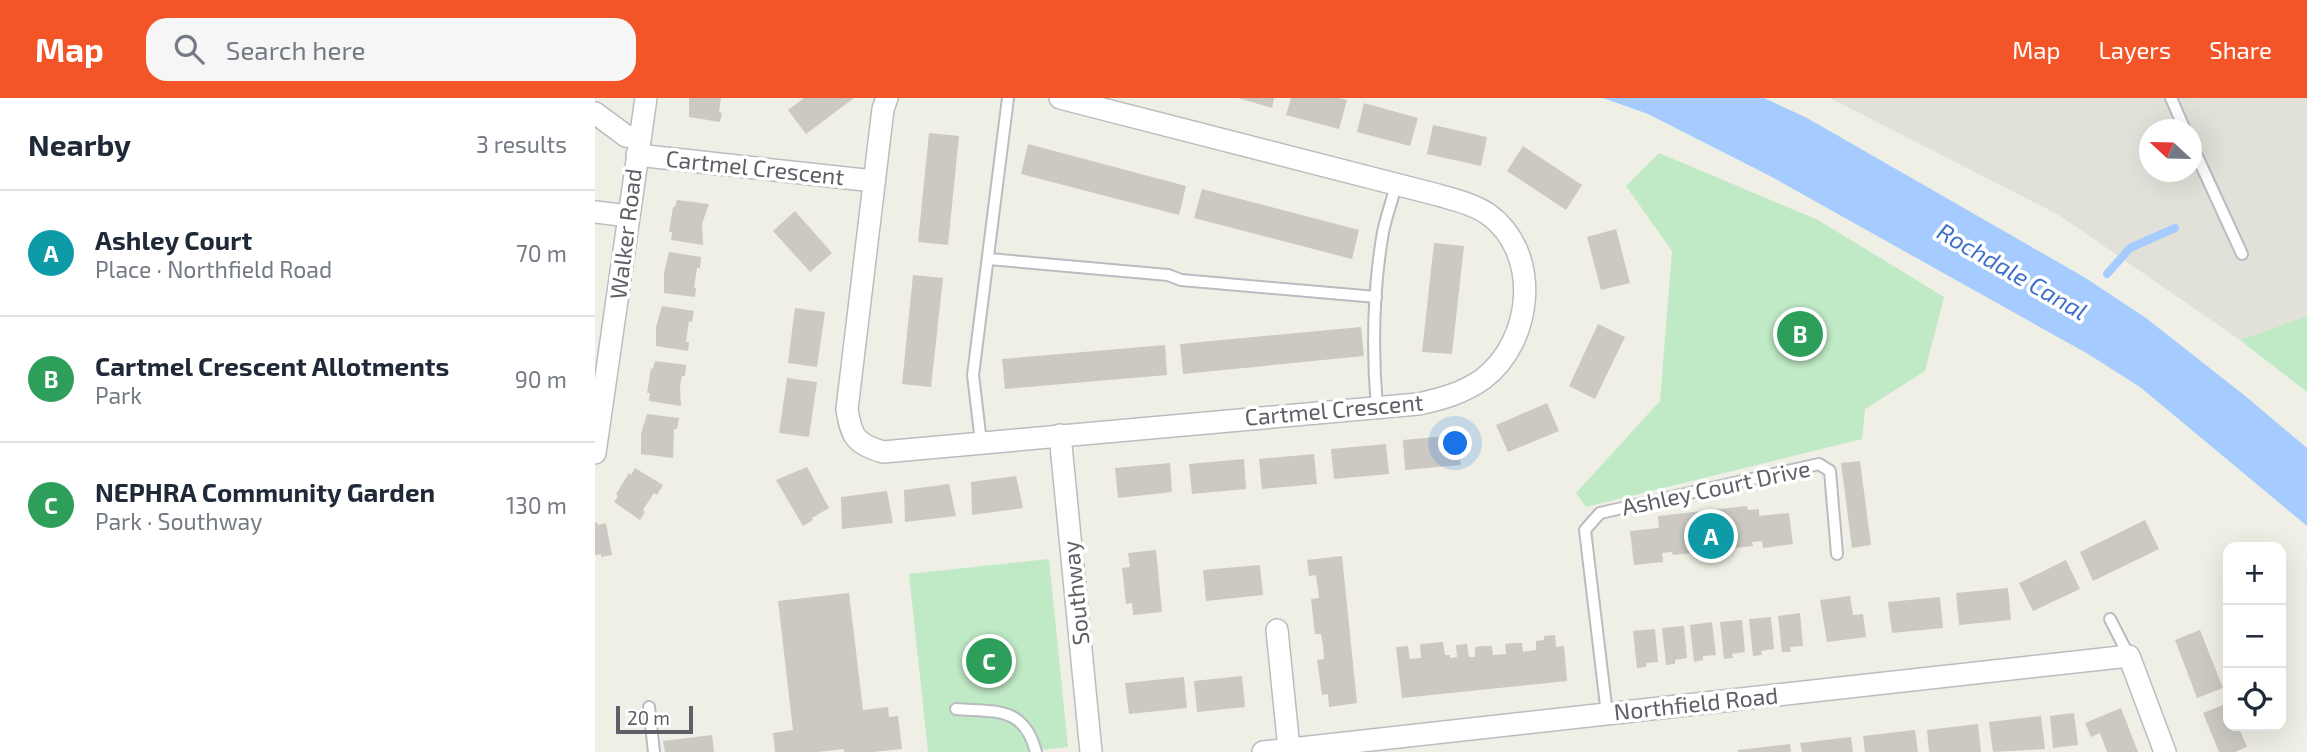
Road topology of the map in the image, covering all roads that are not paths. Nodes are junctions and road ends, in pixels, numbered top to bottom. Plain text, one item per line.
1 (646, 98) edge
2 (887, 98) edge
3 (1008, 98) edge
4 (1060, 98) edge
5 (2171, 98) edge
6 (595, 113) edge
7 (2180, 119) edge
8 (638, 147) junction
9 (2202, 166) edge
10 (874, 181) junction
11 (1396, 185) junction
12 (595, 212) edge
13 (629, 216) junction
14 (2242, 254) dead end
15 (989, 259) junction
16 (1376, 297) junction
17 (1377, 407) junction
18 (1060, 435) junction
19 (981, 442) junction
20 (595, 453) edge
21 (1837, 554) dead end
22 (2110, 619) dead end
23 (1277, 630) dead end
24 (2129, 656) junction
25 (649, 707) dead end
26 (956, 709) dead end
27 (1607, 714) junction
28 (1332, 748) edge
29 (1290, 749) junction
30 (655, 752) edge
31 (1036, 752) edge
32 (1091, 752) edge
33 (1263, 752) edge
34 (2165, 752) edge

1 - 8 street, Walker Road
2 - 10 street, Cartmel Crescent
3 - 15 lane
4 - 11 street, Cartmel Crescent
5 - 7 lane
6 - 8 street, Cartmel Crescent
8 - 10 street, Cartmel Crescent
8 - 13 street, Walker Road
9 - 14 lane
10 - 19 street, Cartmel Crescent
11 - 16 lane
11 - 17 street, Cartmel Crescent
12 - 13 street
13 - 20 street, Walker Road
15 - 16 lane
15 - 19 lane
16 - 17 lane
17 - 18 street, Cartmel Crescent
18 - 19 street, Cartmel Crescent
18 - 32 street, Southway
21 - 27 lane, Ashley Court Drive
22 - 24 lane
23 - 29 street
24 - 27 street, Northfield Road
24 - 34 street
25 - 30 lane
26 - 31 lane
27 - 28 street, Northfield Road
28 - 29 street, Northfield Road
29 - 33 street, Northfield Road

